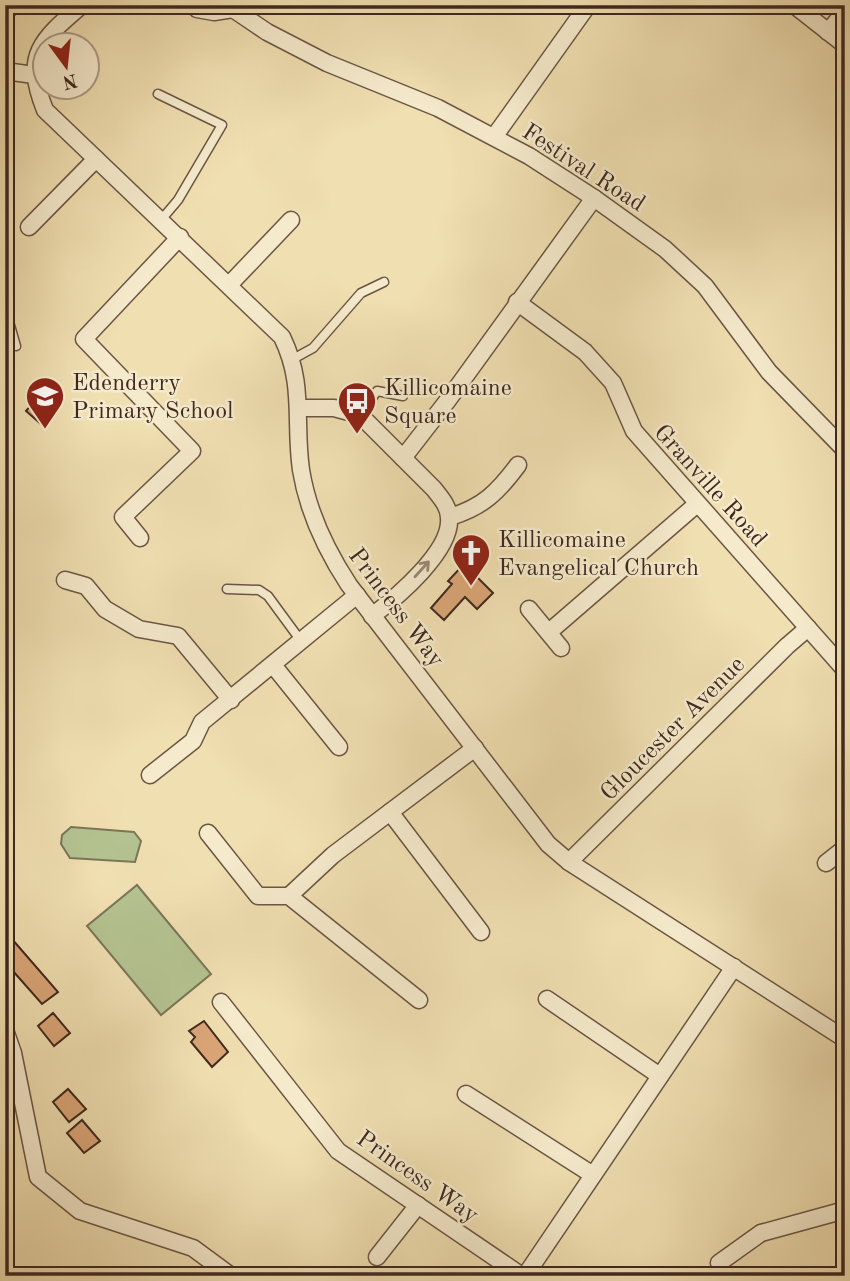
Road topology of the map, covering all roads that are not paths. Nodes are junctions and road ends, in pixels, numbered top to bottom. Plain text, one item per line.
1 (20, 5) edge
2 (82, 5) edge
3 (588, 5) edge
4 (794, 5) edge
5 (233, 7) edge
6 (197, 9) dead end
7 (845, 11) edge
8 (5, 17) edge
9 (51, 32) edge
10 (828, 32) junction
11 (845, 45) edge
12 (5, 71) edge
13 (32, 75) edge
14 (158, 94) dead end
15 (42, 102) edge
16 (494, 137) junction
17 (96, 159) junction
18 (594, 198) junction
19 (161, 220) junction
20 (291, 220) dead end
21 (29, 227) dead end
22 (180, 237) junction
23 (384, 282) dead end
24 (229, 285) junction
25 (517, 302) junction
26 (5, 308) edge
27 (16, 346) dead end
28 (293, 359) junction
29 (403, 396) dead end
30 (299, 408) junction
31 (360, 415) junction
32 (845, 450) edge
33 (403, 457) junction
34 (518, 465) dead end
35 (697, 504) junction
36 (450, 517) junction
37 (140, 538) dead end
38 (65, 580) dead end
39 (227, 589) dead end
40 (357, 595) junction
41 (529, 609) dead end
42 (372, 615) junction
43 (808, 628) junction
44 (549, 632) junction
45 (302, 641) junction
46 (561, 648) dead end
47 (273, 665) junction
48 (845, 670) edge
49 (231, 700) junction
50 (338, 747) dead end
51 (475, 748) junction
52 (150, 775) dead end
53 (390, 812) junction
54 (208, 833) dead end
55 (845, 848) edge
56 (569, 862) junction
57 (826, 863) dead end
58 (289, 896) junction
59 (481, 932) dead end
60 (734, 967) junction
61 (547, 999) dead end
62 (419, 1000) dead end
63 (221, 1002) dead end
64 (5, 1030) edge
65 (845, 1039) edge
66 (660, 1076) junction
67 (466, 1094) dead end
68 (13, 1100) edge
69 (593, 1175) junction
70 (418, 1205) junction
71 (845, 1210) edge
72 (377, 1256) dead end
73 (719, 1264) dead end
74 (231, 1276) edge
75 (524, 1276) edge

1 - 8 lane
2 - 9 street
3 - 16 street
4 - 10 street
5 - 6 street, Festival Road
5 - 16 street, Festival Road
7 - 10 street
10 - 11 street
12 - 13 street
14 - 19 lane
15 - 17 street, Princess Way
16 - 18 street, Festival Road
17 - 19 street, Princess Way
17 - 21 street
18 - 25 street
18 - 32 street, Festival Road
19 - 22 street, Princess Way
20 - 24 street
22 - 24 street, Princess Way
22 - 37 street
23 - 28 lane
24 - 28 street, Princess Way
25 - 33 street
25 - 35 street, Granville Road
26 - 27 lane
28 - 30 street, Princess Way
29 - 31 lane
30 - 31 street
30 - 40 street, Princess Way
31 - 33 street
33 - 36 street
34 - 36 street
35 - 43 street, Granville Road
35 - 44 street
42 -> 36 street
38 - 49 street
39 - 45 lane
40 - 42 street, Princess Way
40 - 45 street
41 - 44 street
42 - 51 street, Princess Way
43 - 48 street, Granville Road
43 - 56 street, Gloucester Avenue
44 - 46 street
45 - 47 street
47 - 49 street
47 - 50 street
49 - 52 street
51 - 53 street
51 - 56 street, Princess Way
53 - 58 street
53 - 59 street
54 - 58 street
55 - 57 street
56 - 60 street, Princess Way
58 - 62 street
60 - 65 street, Princess Way
60 - 66 street
61 - 66 street
63 - 70 street, Princess Way
64 - 68 street
66 - 69 street
67 - 69 street
68 - 74 street
69 - 75 street
70 - 72 street
70 - 75 street, Princess Way
71 - 73 street

